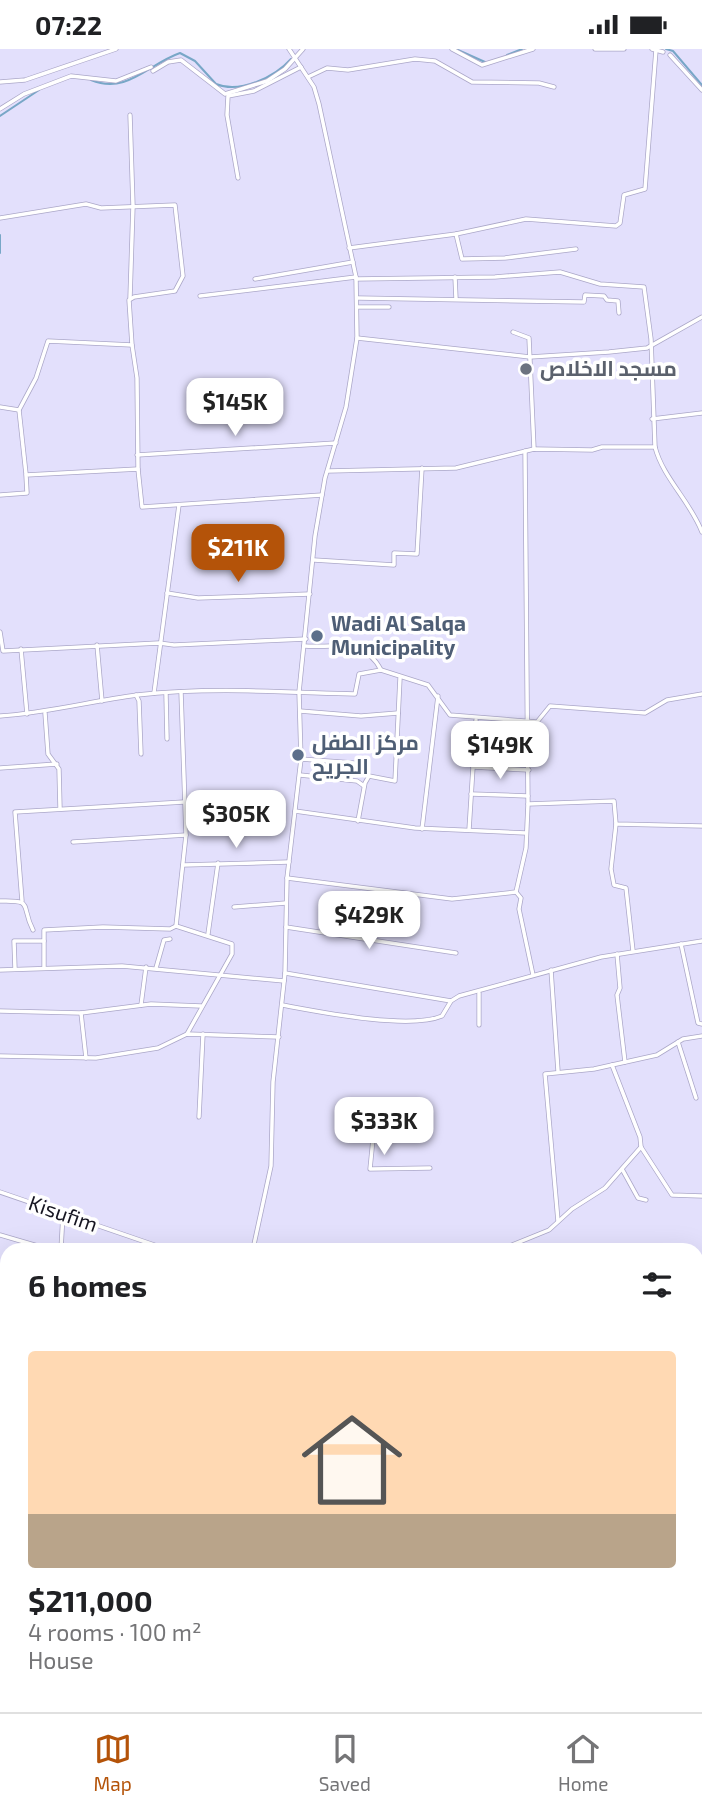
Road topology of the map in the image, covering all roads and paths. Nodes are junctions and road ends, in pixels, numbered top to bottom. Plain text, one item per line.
1 (117, 49) edge
2 (289, 49) edge
3 (303, 49) edge
4 (452, 49) edge
5 (533, 49) edge
6 (596, 49) edge
7 (624, 49) edge
8 (654, 50) edge
9 (663, 52) dead end
10 (670, 55) dead end
11 (294, 57) junction
12 (301, 67) junction
13 (308, 77) junction
14 (0, 82) edge
15 (554, 87) dead end
16 (702, 90) edge
17 (0, 109) edge
18 (130, 115) dead end
19 (238, 178) dead end
20 (133, 206) junction
21 (0, 218) edge
22 (456, 234) junction
23 (349, 248) junction
24 (576, 249) dead end
25 (353, 262) junction
26 (455, 277) junction
27 (356, 278) junction
28 (255, 279) dead end
29 (200, 296) dead end
30 (358, 298) junction
31 (130, 299) junction
32 (456, 299) junction
33 (358, 307) junction
34 (389, 307) dead end
35 (619, 313) dead end
36 (702, 317) edge
37 (513, 332) dead end
38 (357, 338) junction
39 (132, 345) junction
40 (651, 345) junction
41 (530, 357) junction
42 (0, 407) edge
43 (19, 410) junction
44 (702, 413) edge
45 (652, 419) junction
46 (336, 443) junction
47 (655, 447) junction
48 (534, 449) junction
49 (525, 451) junction
50 (137, 455) junction
51 (138, 468) junction
52 (422, 468) junction
53 (328, 471) junction
54 (26, 475) junction
55 (0, 495) edge
56 (322, 495) junction
57 (179, 505) junction
58 (702, 532) edge
59 (314, 560) junction
60 (167, 593) junction
61 (310, 594) junction
62 (0, 632) edge
63 (306, 639) junction
64 (159, 643) junction
65 (97, 645) junction
66 (304, 646) junction
67 (21, 649) junction
68 (381, 670) junction
69 (400, 678) junction
70 (181, 692) junction
71 (299, 692) junction
72 (154, 694) junction
73 (166, 694) junction
74 (702, 694) edge
75 (136, 695) junction
76 (438, 695) junction
77 (102, 701) junction
78 (300, 711) junction
79 (45, 713) junction
80 (398, 713) junction
81 (27, 714) junction
82 (0, 716) edge
83 (476, 720) junction
84 (530, 723) junction
85 (167, 739) dead end
86 (141, 754) dead end
87 (301, 759) junction
88 (354, 763) dead end
89 (58, 764) junction
90 (473, 767) junction
91 (0, 768) edge
92 (529, 770) junction
93 (300, 775) junction
94 (364, 786) junction
95 (471, 794) junction
96 (528, 796) junction
97 (184, 802) junction
98 (528, 804) junction
99 (60, 808) junction
100 (295, 811) junction
101 (358, 821) junction
102 (616, 824) junction
103 (702, 826) edge
104 (422, 829) junction
105 (469, 830) junction
106 (527, 833) junction
107 (186, 835) junction
108 (73, 842) dead end
109 (289, 862) junction
110 (218, 863) junction
111 (183, 865) junction
112 (287, 878) junction
113 (516, 893) junction
114 (0, 901) edge
115 (22, 901) junction
116 (286, 903) junction
117 (234, 907) dead end
118 (176, 926) junction
119 (286, 927) junction
120 (33, 930) dead end
121 (208, 935) junction
122 (170, 939) dead end
123 (44, 941) junction
124 (702, 941) edge
125 (681, 944) junction
126 (634, 951) junction
127 (456, 953) dead end
128 (617, 954) junction
129 (146, 967) junction
130 (44, 968) junction
131 (156, 968) junction
132 (15, 969) junction
133 (0, 970) edge
134 (551, 970) junction
135 (285, 973) junction
136 (220, 975) junction
137 (533, 975) junction
138 (284, 981) junction
139 (480, 993) junction
140 (451, 1001) junction
141 (141, 1005) junction
142 (281, 1005) junction
143 (201, 1006) junction
144 (0, 1010) edge
145 (81, 1013) junction
146 (702, 1024) edge
147 (479, 1025) dead end
148 (187, 1034) junction
149 (203, 1034) junction
150 (702, 1035) edge
151 (279, 1037) junction
152 (678, 1042) junction
153 (0, 1056) edge
154 (86, 1058) junction
155 (625, 1062) junction
156 (612, 1065) junction
157 (558, 1071) junction
158 (696, 1098) dead end
159 (199, 1117) dead end
160 (423, 1140) dead end
161 (640, 1147) junction
162 (430, 1168) dead end
163 (622, 1169) junction
164 (0, 1192) edge
165 (702, 1196) edge
166 (646, 1200) dead end
167 (63, 1214) junction
168 (558, 1221) junction
169 (0, 1235) edge
170 (27, 1243) edge
171 (61, 1243) edge
172 (148, 1243) edge
173 (254, 1243) edge
174 (517, 1243) edge

1 - 14 street
2 - 11 street
3 - 11 street
4 - 5 street
6 - 7 street
8 - 9 street
8 - 22 street
10 - 16 street
11 - 12 street
11 - 17 street
12 - 13 street
12 - 19 street
13 - 15 street
13 - 23 street
18 - 20 street
20 - 21 street
20 - 31 street
20 - 31 street
22 - 23 street
22 - 24 street
23 - 25 street
25 - 27 street
25 - 28 street
26 - 27 street
26 - 32 street
26 - 40 street
27 - 29 street
27 - 30 street
30 - 32 street
30 - 33 street
31 - 39 street
32 - 35 street
33 - 34 street
33 - 38 street
36 - 40 street
37 - 41 street
38 - 41 street
38 - 46 street
39 - 43 street
39 - 50 street
40 - 41 street
40 - 45 street
41 - 48 street
42 - 43 street
43 - 54 street
44 - 45 street
45 - 47 street
46 - 50 street
46 - 53 street
47 - 48 street
47 - 58 street
48 - 49 street
49 - 52 street
49 - 84 street
50 - 51 street
51 - 54 street
51 - 57 street
52 - 53 street
52 - 59 street
53 - 56 street
54 - 55 street
56 - 57 street
56 - 59 street
57 - 60 street
59 - 61 street
60 - 61 street
60 - 64 street
61 - 63 street
62 - 67 street
63 - 64 street
63 - 66 street
64 - 65 street
64 - 72 street
65 - 67 street
65 - 77 street
66 - 68 street
66 - 71 street
67 - 81 street
68 - 69 street
68 - 71 street
69 - 76 street
69 - 80 street
70 - 71 street
70 - 73 street
70 - 97 street
71 - 78 street
72 - 73 street
72 - 75 street
73 - 85 street
74 - 84 street
75 - 77 street
75 - 86 street
76 - 83 street
76 - 104 street
77 - 79 street
78 - 80 street
78 - 87 street
79 - 81 street
79 - 89 street
80 - 94 street
81 - 82 street
83 - 84 street
83 - 90 street
84 - 92 street
87 - 88 street
87 - 93 street
89 - 91 street
89 - 99 street
90 - 92 street
90 - 95 street
92 - 96 street
93 - 94 street
93 - 100 street
94 - 101 street
95 - 96 street
95 - 105 street
96 - 98 street
97 - 99 street
97 - 107 street
98 - 102 street
98 - 106 street
99 - 115 street
100 - 101 street
100 - 109 street
101 - 104 street
102 - 103 street
102 - 126 street
104 - 105 street
105 - 106 street
106 - 113 street
107 - 108 street
107 - 111 street
109 - 110 street
109 - 112 street
110 - 111 street
110 - 121 street
111 - 118 street
112 - 113 street
112 - 116 street
113 - 137 street
114 - 115 street
115 - 120 street
116 - 117 street
116 - 119 street
118 - 121 street
118 - 123 street
119 - 127 street
119 - 135 street
121 - 136 street
122 - 131 street
123 - 130 street
123 - 132 street
124 - 125 street
125 - 126 street
125 - 146 street
126 - 128 street
128 - 134 street
128 - 155 street
129 - 130 street
129 - 131 street
129 - 141 street
130 - 132 street
131 - 136 street
132 - 133 street
134 - 137 street
134 - 157 street
135 - 138 street
135 - 140 street
136 - 138 street
136 - 143 street
137 - 139 street
138 - 142 street
139 - 140 street
139 - 147 street
140 - 142 street
141 - 143 street
141 - 145 street
142 - 151 street
143 - 148 street
144 - 145 street
145 - 154 street
148 - 149 street
148 - 154 street
149 - 151 street
149 - 159 street
150 - 152 street
151 - 173 street
152 - 155 street
152 - 158 street
153 - 154 street
155 - 156 street
156 - 157 street
156 - 161 street
157 - 168 street
160 - 162 street
161 - 163 street
161 - 165 street
163 - 166 street
163 - 168 street
164 - 167 street, Kisufim
167 - 171 street
167 - 172 street, Kisufim
168 - 174 street
169 - 170 street

